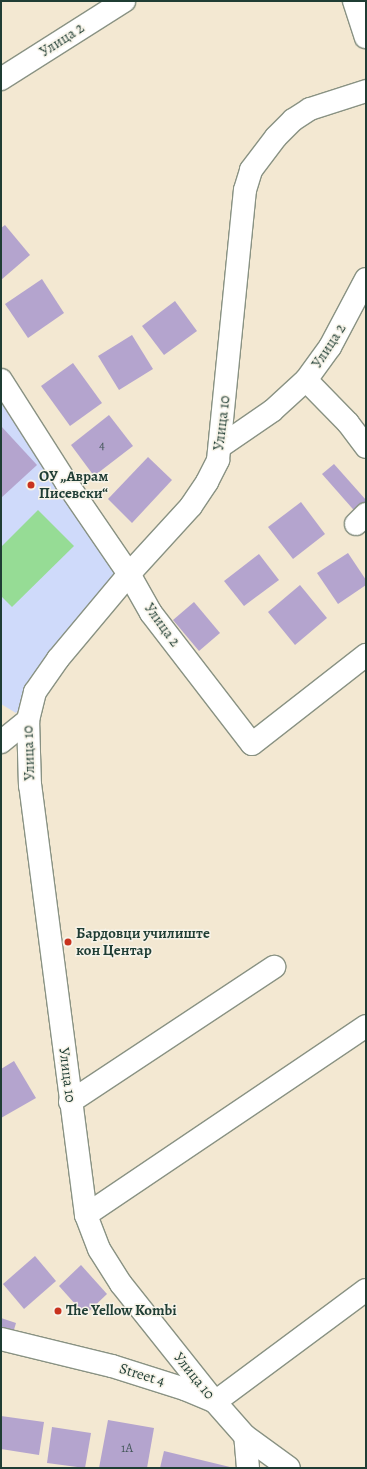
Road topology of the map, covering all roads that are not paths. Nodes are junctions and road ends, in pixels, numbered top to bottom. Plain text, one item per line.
1 (124, 1) edge
2 (354, 1) edge
3 (366, 37) edge
4 (1, 79) edge
5 (366, 91) edge
6 (366, 279) edge
7 (1, 380) edge
8 (306, 380) junction
9 (221, 446) junction
10 (366, 447) edge
11 (129, 574) junction
12 (366, 655) edge
13 (28, 720) junction
14 (1, 742) edge
15 (274, 967) dead end
16 (366, 1026) edge
17 (70, 1102) junction
18 (86, 1214) junction
19 (366, 1290) edge
20 (1, 1339) edge
21 (215, 1402) junction
22 (246, 1436) junction
23 (248, 1468) edge
24 (289, 1468) edge

1 - 4 street, Улица 2
2 - 3 street
5 - 9 street, Улица 10
6 - 8 street, Улица 2
7 - 11 street, Улица 2
8 - 9 street, Улица 2
8 - 10 street
9 - 11 street, Улица 10
11 - 12 street, Улица 2
11 - 13 street, Улица 10
13 - 14 street
13 - 17 street, Улица 10
15 - 17 street
16 - 18 street
17 - 18 street, Улица 10
18 - 21 street, Улица 10
19 - 21 street
20 - 21 street, Street 4
21 - 22 street, Улица 10
22 - 23 street
22 - 24 street, Улица 10

